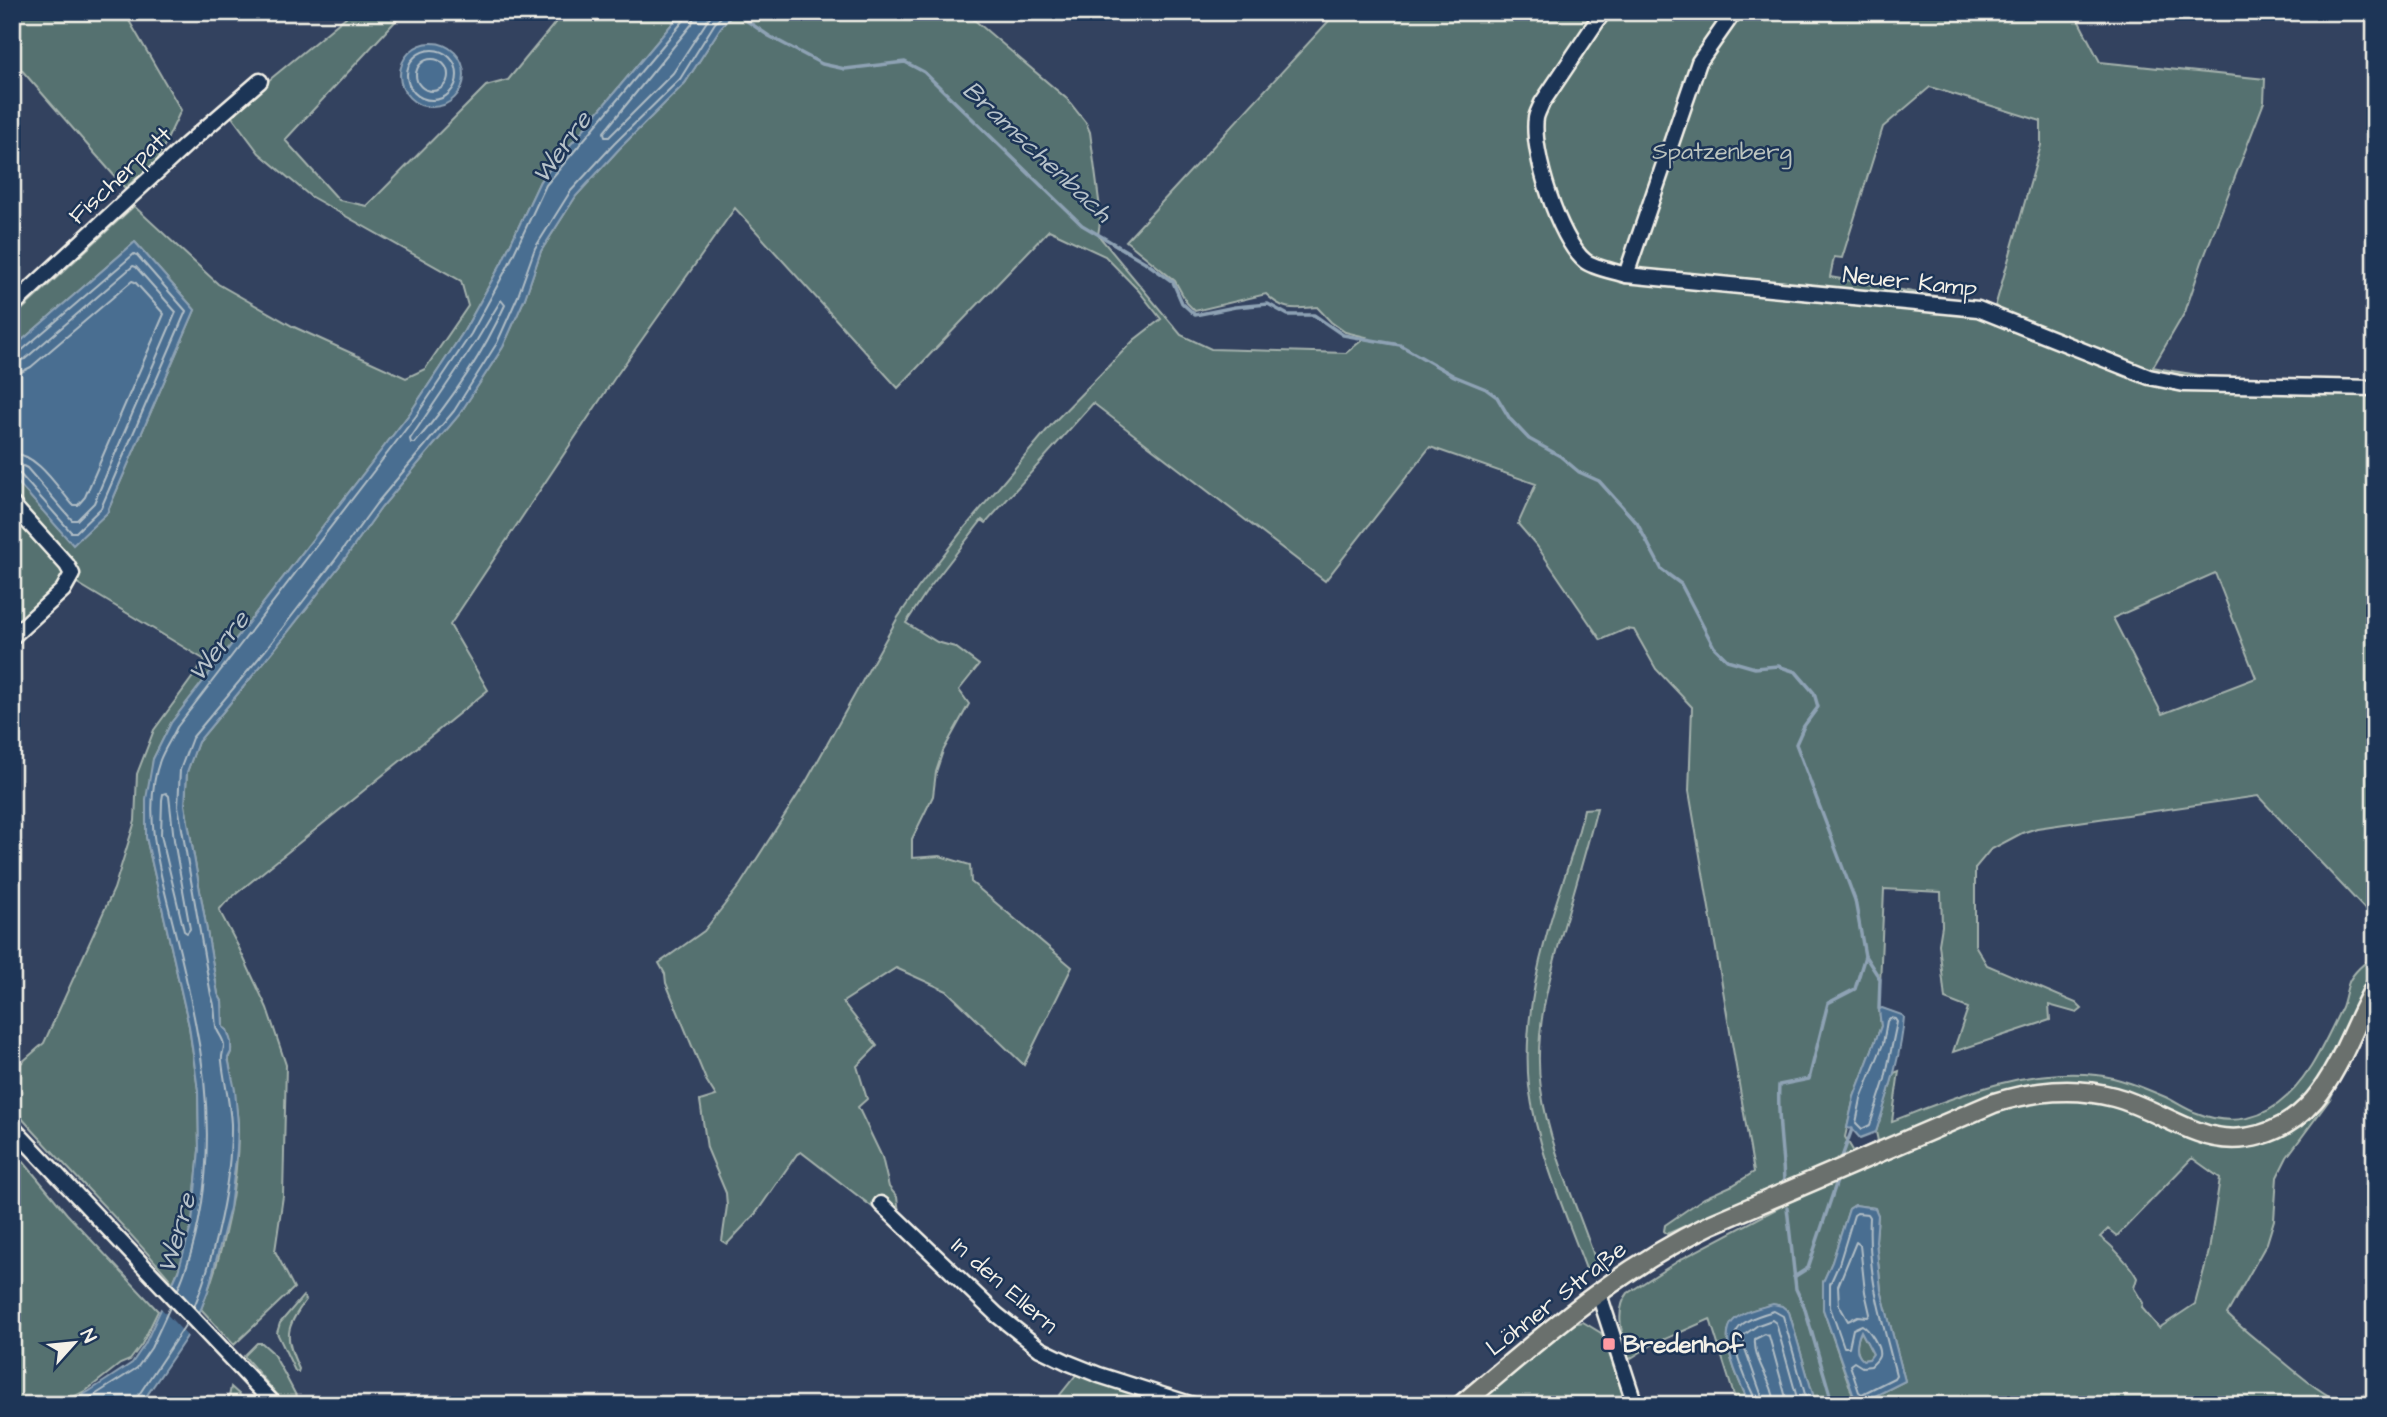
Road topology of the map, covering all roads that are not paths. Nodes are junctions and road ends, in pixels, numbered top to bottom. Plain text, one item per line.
1 (1604, 12) edge
2 (1734, 12) edge
3 (260, 81) dead end
4 (1626, 275) junction
5 (12, 306) edge
6 (2375, 388) edge
7 (12, 505) edge
8 (12, 637) edge
9 (2375, 987) edge
10 (12, 1128) edge
11 (881, 1204) dead end
12 (1598, 1291) junction
13 (275, 1405) edge
14 (1193, 1405) edge
15 (1461, 1405) edge
16 (1635, 1405) edge

1 - 4 street, Neuer Kamp
2 - 4 street
3 - 5 street, Fischerpatt
4 - 6 street, Neuer Kamp
7 - 8 street
9 - 12 main road, Löhner Straße
10 - 13 street
11 - 14 street, In den Ellern
12 - 15 main road, Löhner Straße
12 - 16 street

